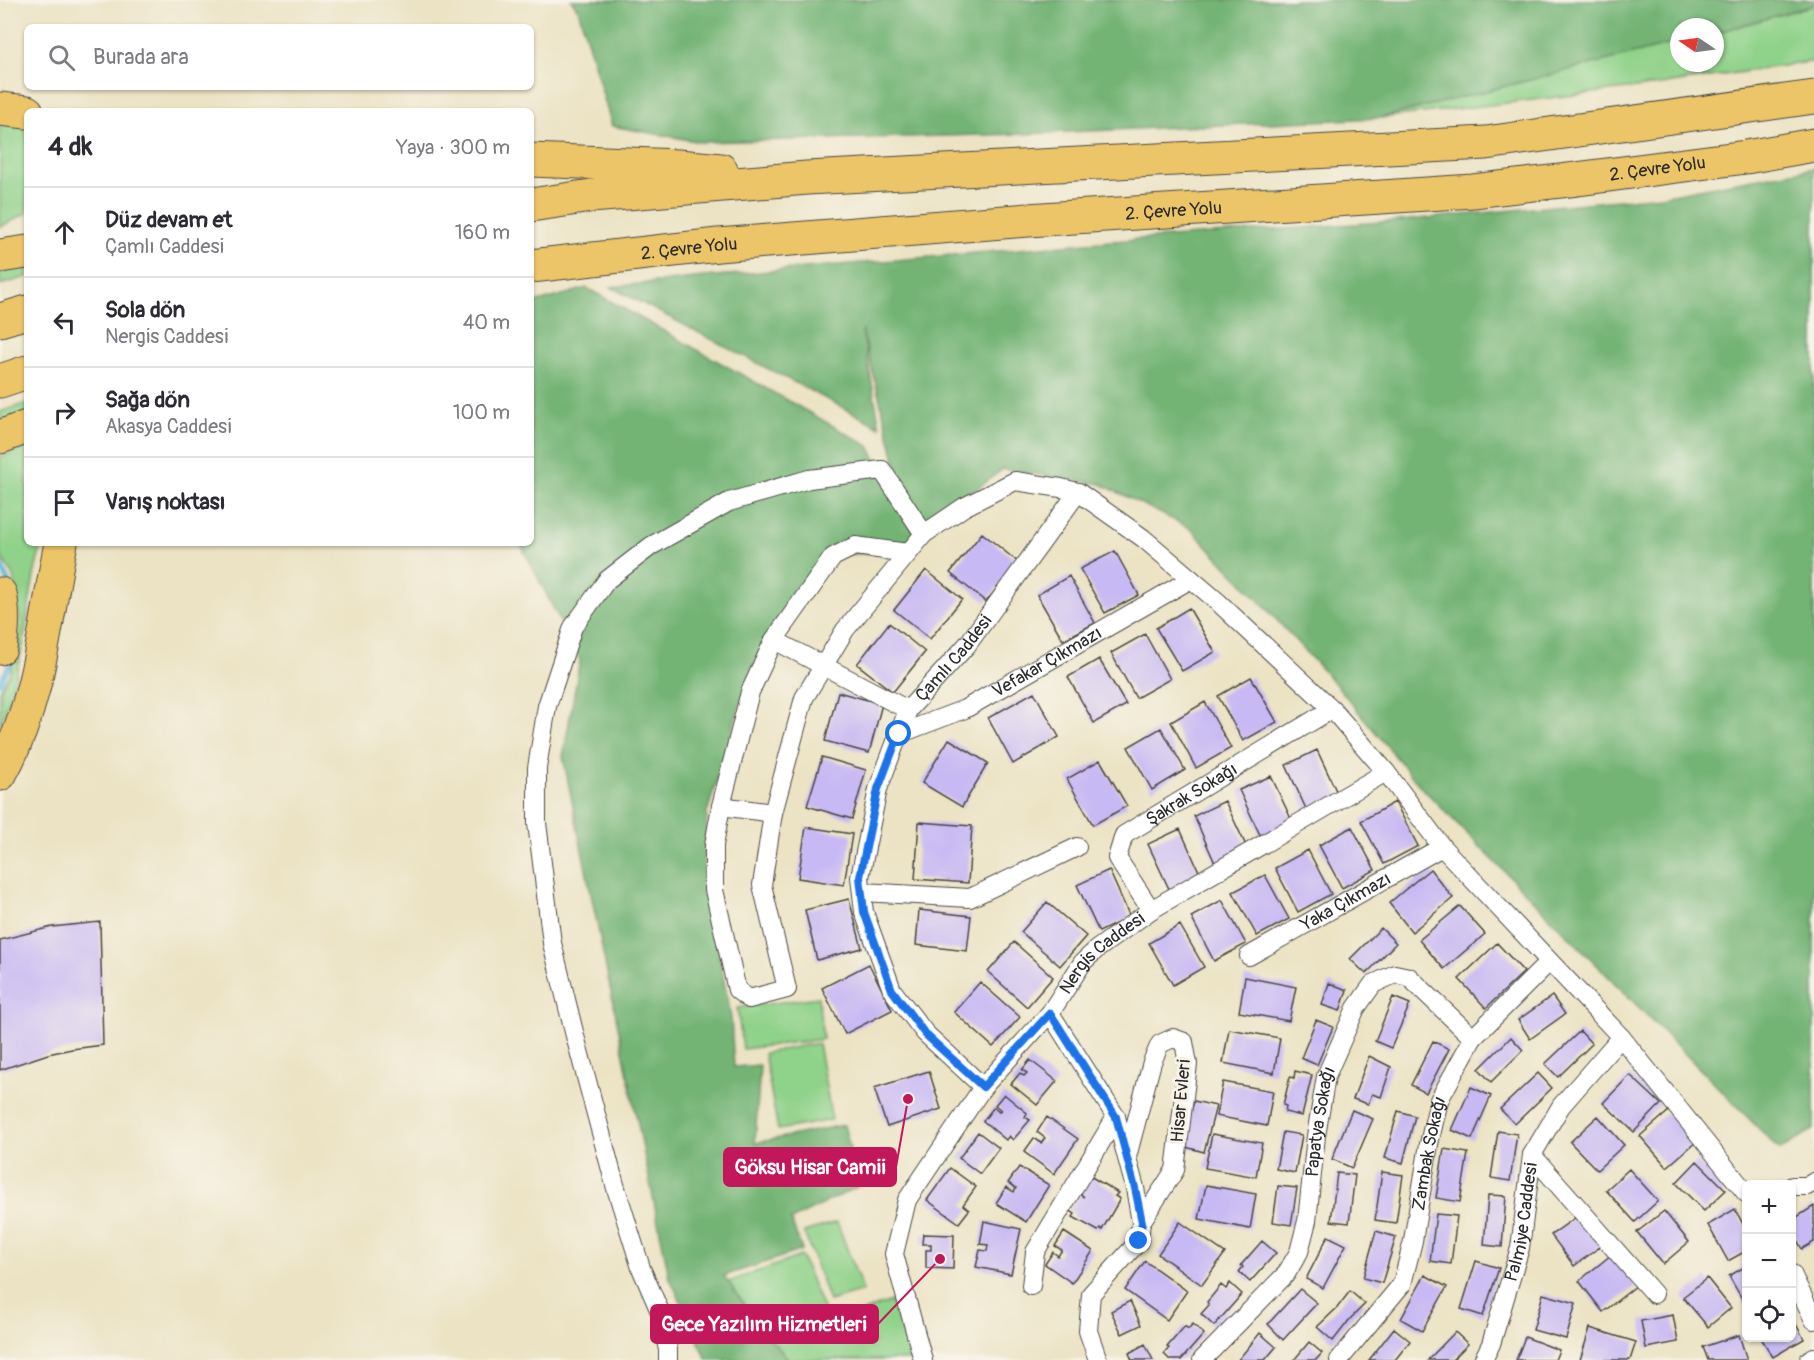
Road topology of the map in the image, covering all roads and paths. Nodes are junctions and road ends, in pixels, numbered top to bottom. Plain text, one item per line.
1 (1814, 97) edge
2 (0, 109) edge
3 (24, 112) edge
4 (1814, 145) edge
5 (534, 160) edge
6 (678, 166) junction
7 (807, 178) junction
8 (534, 180) edge
9 (534, 206) edge
10 (24, 252) edge
11 (0, 256) edge
12 (534, 266) edge
13 (24, 313) edge
14 (0, 320) edge
15 (24, 373) edge
16 (0, 381) edge
17 (24, 428) edge
18 (0, 437) edge
19 (1078, 492) junction
20 (924, 534) junction
21 (60, 546) edge
22 (908, 553) junction
23 (1191, 579) junction
24 (0, 594) edge
25 (774, 640) junction
26 (0, 648) edge
27 (824, 665) junction
28 (908, 710) junction
29 (1332, 710) junction
30 (899, 734) junction
31 (1386, 772) junction
32 (0, 774) edge
33 (721, 806) junction
34 (773, 813) junction
35 (1077, 847) dead end
36 (1442, 847) junction
37 (862, 892) junction
38 (1151, 910) junction
39 (1249, 956) dead end
40 (1549, 962) junction
41 (1050, 1013) junction
42 (1621, 1037) junction
43 (1473, 1038) junction
44 (983, 1087) junction
45 (1116, 1117) junction
46 (1532, 1155) junction
47 (1127, 1158) junction
48 (1814, 1182) edge
49 (1742, 1185) edge
50 (1796, 1186) edge
51 (1142, 1222) junction
52 (1796, 1284) edge
53 (1031, 1286) dead end
54 (1654, 1294) dead end
55 (1814, 1320) edge
56 (1814, 1358) edge
57 (668, 1360) edge
58 (923, 1360) edge
59 (1098, 1360) edge
60 (1202, 1360) edge
61 (1339, 1360) edge
62 (1484, 1360) edge
63 (1809, 1360) edge

1 - 7 highway
2 - 3 highway
4 - 12 highway, 2. Çevre Yolu
5 - 6 highway
6 - 7 highway
6 - 8 highway
7 - 9 highway
10 - 11 highway
13 - 14 highway
15 - 16 highway
17 - 18 highway
19 - 20 street
19 - 23 street
19 - 28 street, Çamlı Caddesi
20 - 22 street
20 - 57 street
21 - 32 highway
22 - 25 street
22 - 27 street
23 - 29 street
23 - 30 street, Vefakar Çıkmazı
24 - 26 highway
25 - 27 street
25 - 33 street
27 - 28 street
27 - 34 street
28 - 30 street, Çamlı Caddesi
29 - 31 street
29 - 38 street, Şakrak Sokağı
30 - 37 street, Çamlı Caddesi
31 - 36 street
31 - 38 street, Nergis Caddesi
33 - 34 street
33 - 34 street
35 - 37 street
36 - 39 street, Yaka Çıkmazı
36 - 40 street
37 - 44 street, Çamlı Caddesi
38 - 41 street, Nergis Caddesi
40 - 42 street
40 - 43 street, Zambak Sokağı
41 - 44 street, Nergis Caddesi
41 - 45 street
42 - 46 street, Palmiye Caddesi
42 - 49 street
43 - 60 street, Papatya Sokağı
43 - 61 street, Zambak Sokağı
44 - 58 street, Nergis Caddesi
45 - 47 street
45 - 53 street
46 - 54 street
46 - 62 street, Palmiye Caddesi
47 - 51 street
47 - 51 street, Hisar Evleri
48 - 50 street
51 - 59 street
52 - 55 street
56 - 63 street

